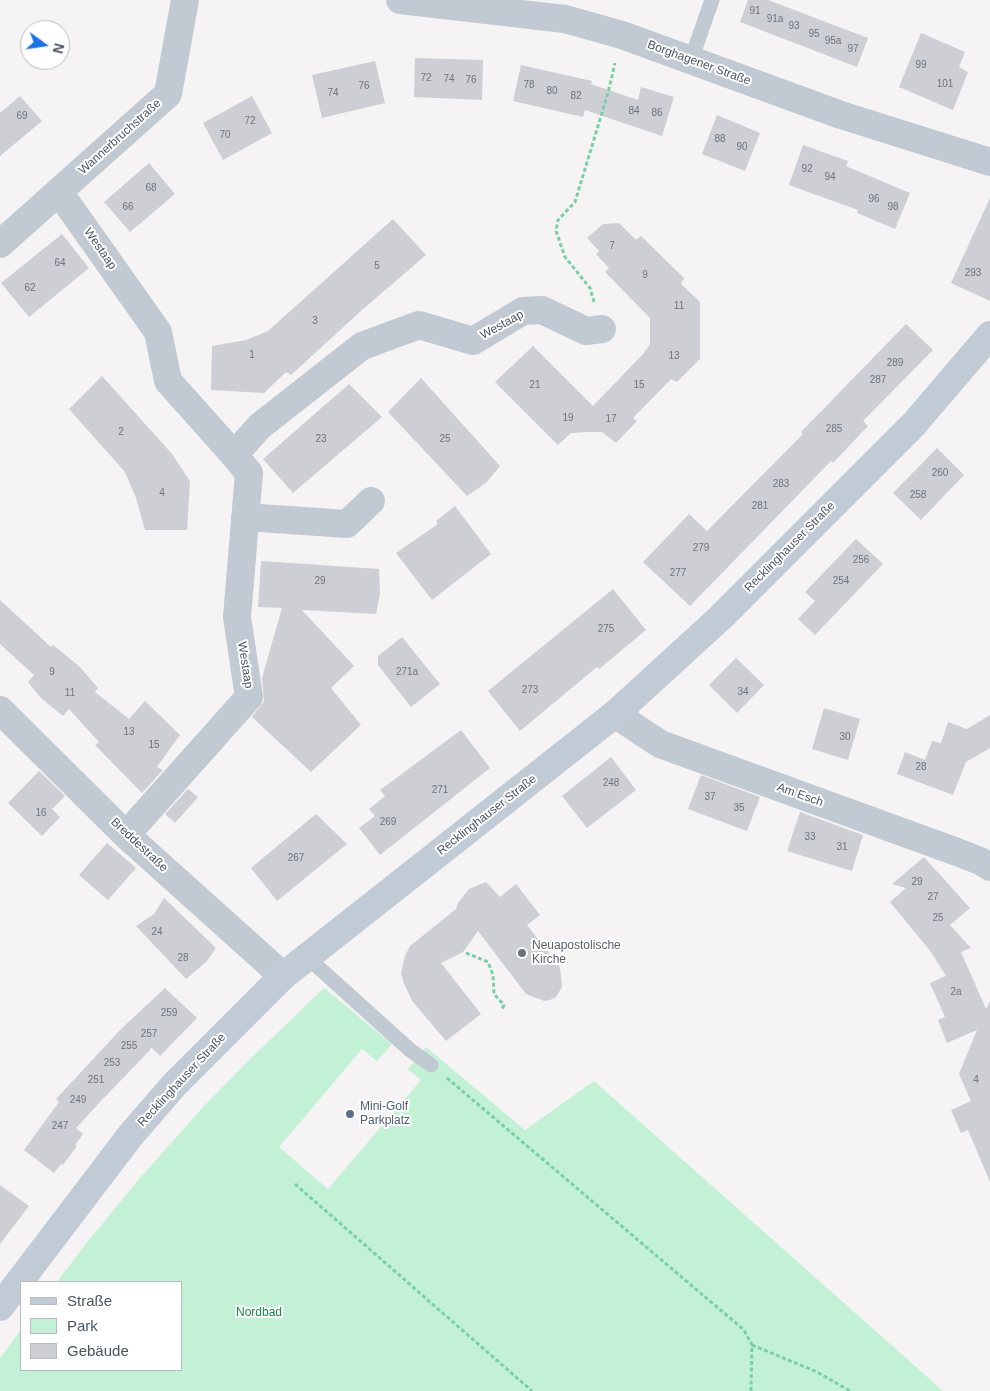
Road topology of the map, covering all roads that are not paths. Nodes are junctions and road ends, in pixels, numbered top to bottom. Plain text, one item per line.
1 (185, 0) edge
2 (400, 0) edge
3 (712, 0) edge
4 (565, 9) edge
5 (691, 60) junction
6 (990, 162) edge
7 (59, 192) junction
8 (0, 244) edge
9 (602, 329) road end
10 (990, 335) edge
11 (234, 454) junction
12 (371, 501) dead end
13 (245, 517) junction
14 (0, 710) edge
15 (615, 714) junction
16 (126, 835) junction
17 (990, 867) edge
18 (307, 957) junction
19 (283, 976) junction
20 (431, 1065) road end
21 (0, 1307) edge

1 - 7 street, Wannerbruchstraße
2 - 4 street, Borghagener Straße
3 - 5 lane
4 - 5 street, Borghagener Straße
5 - 6 street, Borghagener Straße
7 - 8 street, Wannerbruchstraße
7 - 11 street, Westaap
9 - 11 street, Westaap
10 - 15 street, Recklinghauser Straße
11 - 13 street, Westaap
12 - 13 street
13 - 16 street, Westaap
14 - 16 street, Breddestraße
15 - 17 street, Am Esch
15 - 18 street, Recklinghauser Straße
16 - 19 street, Breddestraße
18 - 19 street, Recklinghauser Straße
18 - 20 lane
19 - 21 street, Recklinghauser Straße

